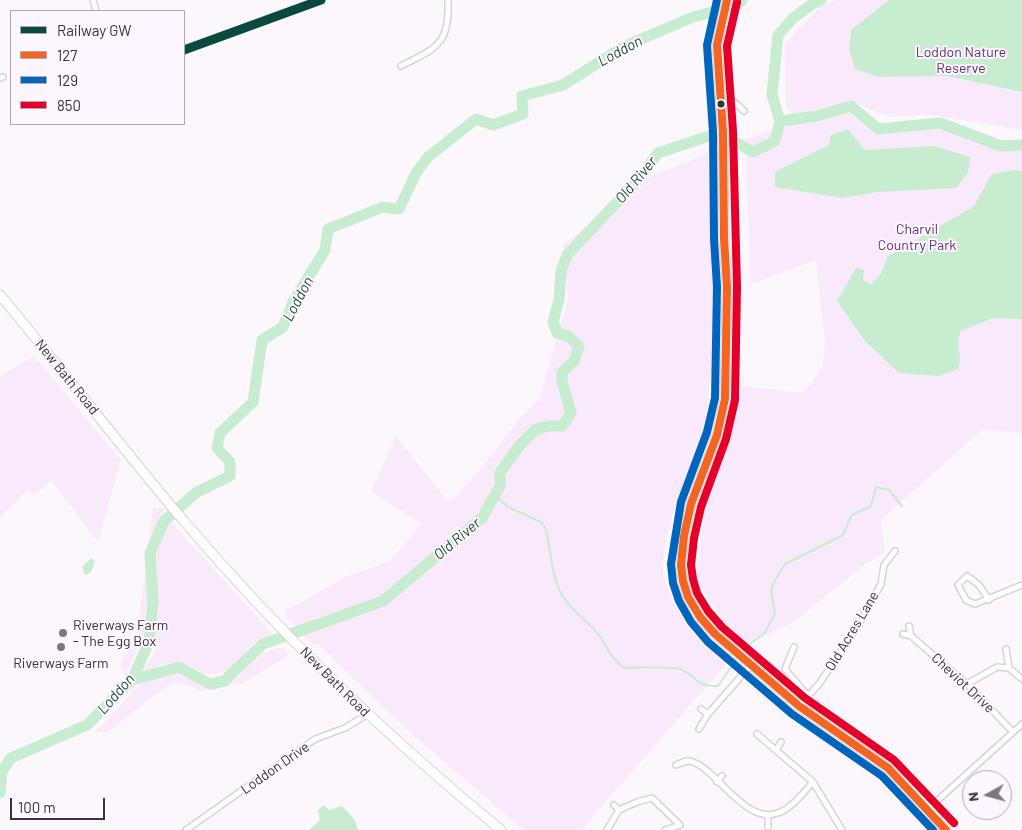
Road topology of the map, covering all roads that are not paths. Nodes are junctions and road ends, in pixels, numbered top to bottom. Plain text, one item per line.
1 (448, 0) edge
2 (726, 0) edge
3 (400, 66) dead end
4 (719, 94) junction
5 (744, 111) dead end
6 (0, 294) edge
7 (895, 551) dead end
8 (1022, 585) edge
9 (989, 600) junction
10 (909, 626) dead end
11 (903, 634) dead end
12 (911, 636) junction
13 (794, 647) dead end
14 (1006, 649) dead end
15 (749, 662) junction
16 (1009, 668) junction
17 (1022, 679) edge
18 (967, 684) junction
19 (808, 696) junction
20 (800, 706) junction
21 (701, 710) dead end
22 (368, 714) junction
23 (708, 714) junction
24 (1022, 724) edge
25 (699, 729) dead end
26 (1013, 732) junction
27 (757, 734) dead end
28 (781, 742) dead end
29 (777, 749) junction
30 (676, 765) dead end
31 (722, 776) dead end
32 (717, 782) junction
33 (813, 782) junction
34 (614, 805) dead end
35 (928, 809) junction
36 (619, 810) junction
37 (768, 815) junction
38 (680, 825) junction
39 (768, 827) dead end
40 (186, 830) edge
41 (501, 830) edge
42 (607, 830) edge
43 (665, 830) edge
44 (687, 830) edge
45 (842, 830) edge
46 (946, 830) edge

1 - 3 street
2 - 4 main road
4 - 5 street
4 - 15 main road
6 - 22 main road, New Bath Road
7 - 19 street, Old Acres Lane
8 - 9 street
9 - 9 street
10 - 12 street
11 - 12 street, Cheviot Drive
12 - 18 street, Cheviot Drive
13 - 19 street
14 - 16 street
15 - 20 main road
15 - 23 street
16 - 17 street
16 - 18 street
18 - 26 street, Cheviot Drive
19 - 20 street, Old Acres Lane
20 - 35 main road
21 - 23 street
22 - 40 street, Loddon Drive
22 - 41 main road, New Bath Road
23 - 25 street
24 - 26 street
26 - 35 street
27 - 29 street
28 - 29 street
29 - 33 street
30 - 32 street
31 - 32 street
32 - 37 street
33 - 37 street
33 - 45 street
34 - 36 street
35 - 46 main road
36 - 38 street
36 - 42 street
37 - 39 street
38 - 43 street
38 - 44 street

